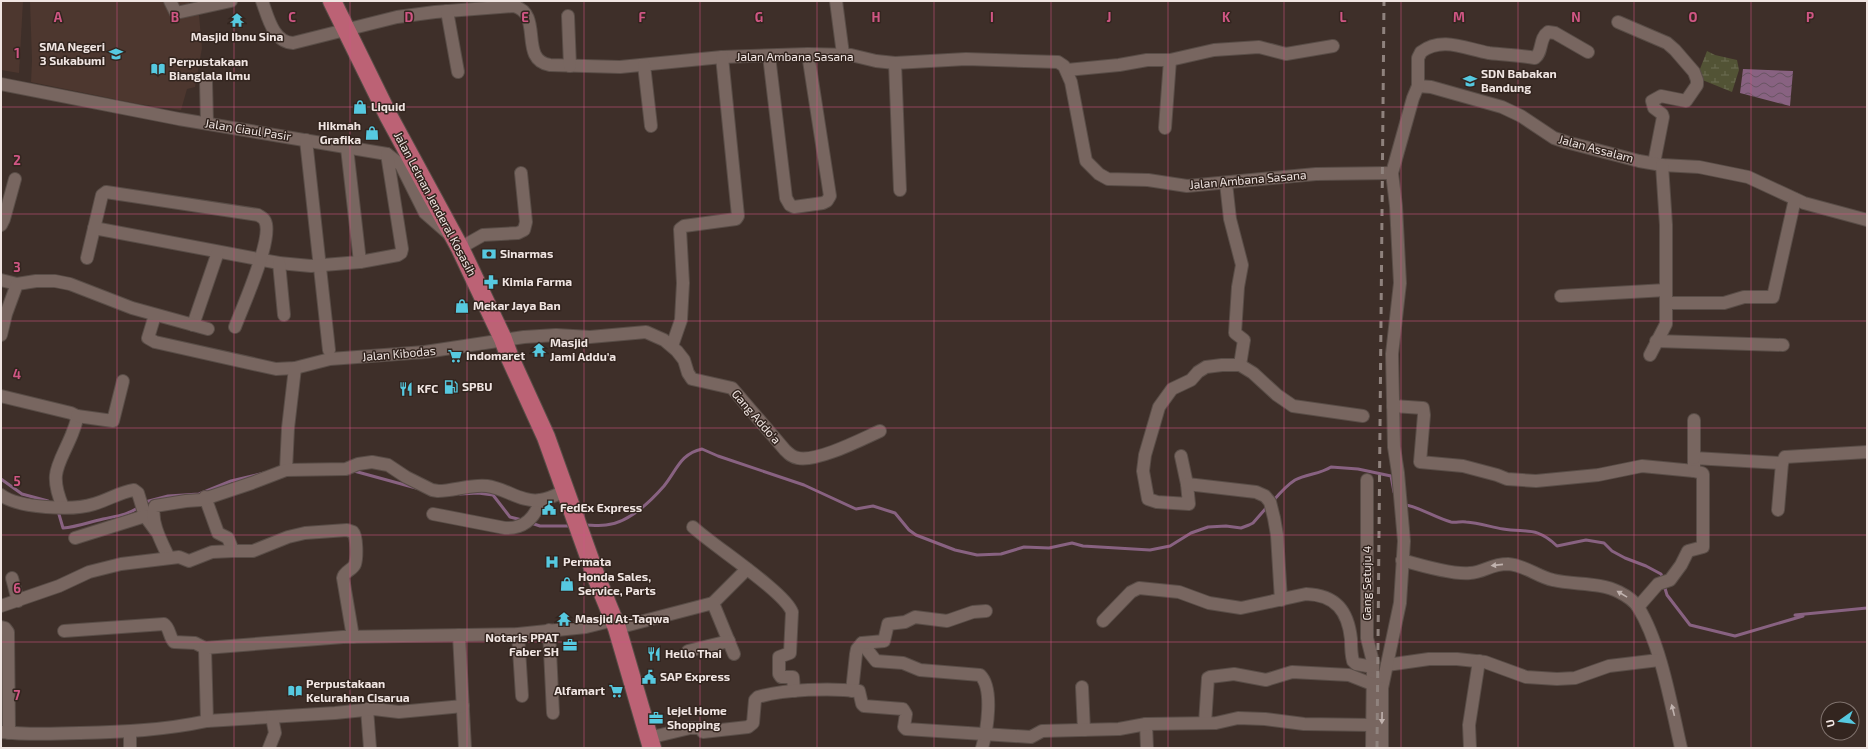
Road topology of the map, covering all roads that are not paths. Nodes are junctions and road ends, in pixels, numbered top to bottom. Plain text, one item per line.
1 (170, 1) edge
2 (231, 1) edge
3 (262, 1) edge
4 (332, 1) edge
5 (836, 1) edge
6 (447, 11) junction
7 (568, 16) dead end
8 (1618, 22) dead end
9 (347, 30) junction
10 (1333, 46) dead end
11 (1588, 52) dead end
12 (808, 54) junction
13 (843, 54) junction
14 (769, 56) junction
15 (722, 57) junction
16 (1170, 60) junction
17 (895, 64) junction
18 (644, 65) junction
19 (570, 66) junction
20 (1067, 70) junction
21 (458, 72) dead end
22 (206, 82) dead end
23 (1, 84) edge
24 (1418, 86) junction
25 (207, 124) junction
26 (651, 126) dead end
27 (1165, 128) dead end
28 (306, 140) junction
29 (347, 148) junction
30 (387, 154) junction
31 (1658, 164) junction
32 (521, 172) dead end
33 (1392, 173) junction
34 (15, 179) dead end
35 (1226, 183) junction
36 (900, 190) dead end
37 (1795, 199) junction
38 (1867, 220) edge
39 (1, 225) edge
40 (94, 228) junction
41 (457, 243) junction
42 (218, 252) junction
43 (87, 258) dead end
44 (262, 260) junction
45 (360, 262) junction
46 (279, 263) junction
47 (321, 266) junction
48 (1, 280) edge
49 (17, 284) junction
50 (1561, 296) dead end
51 (1666, 296) junction
52 (155, 315) junction
53 (284, 315) dead end
54 (193, 325) junction
55 (235, 327) dead end
56 (208, 329) dead end
57 (1, 335) edge
58 (503, 339) junction
59 (1656, 341) junction
60 (1783, 345) dead end
61 (672, 346) junction
62 (329, 350) dead end
63 (1650, 355) dead end
64 (1240, 365) junction
65 (295, 368) junction
66 (123, 381) dead end
67 (1, 396) edge
68 (1393, 406) junction
69 (77, 416) junction
70 (1363, 416) dead end
71 (1694, 420) dead end
72 (880, 431) dead end
73 (1867, 452) edge
74 (1181, 456) dead end
75 (1694, 458) junction
76 (1782, 463) junction
77 (286, 470) junction
78 (1694, 471) junction
79 (1367, 480) dead end
80 (1187, 484) junction
81 (566, 490) junction
82 (1, 495) edge
83 (205, 497) junction
84 (541, 500) junction
85 (63, 507) junction
86 (1778, 510) dead end
87 (434, 514) dead end
88 (145, 516) junction
89 (692, 527) dead end
90 (156, 532) junction
91 (75, 538) dead end
92 (233, 551) junction
93 (169, 558) junction
94 (1402, 560) junction
95 (747, 569) junction
96 (12, 578) dead end
97 (1281, 600) junction
98 (18, 601) junction
99 (714, 603) junction
100 (1, 606) edge
101 (1638, 607) junction
102 (986, 611) dead end
103 (1103, 621) dead end
104 (616, 624) junction
105 (1, 627) edge
106 (549, 630) junction
107 (64, 631) dead end
108 (518, 634) junction
109 (459, 635) junction
110 (353, 637) junction
111 (729, 641) junction
112 (862, 643) junction
113 (205, 648) junction
114 (688, 651) dead end
115 (734, 654) dead end
116 (1659, 660) junction
117 (1479, 661) junction
118 (1386, 666) junction
119 (1373, 667) junction
120 (1082, 687) dead end
121 (1378, 687) junction
122 (794, 691) junction
123 (852, 691) junction
124 (522, 696) dead end
125 (463, 706) junction
126 (367, 710) junction
127 (553, 713) dead end
128 (272, 717) junction
129 (207, 721) junction
130 (1205, 723) junction
131 (1146, 724) junction
132 (1372, 725) junction
133 (1084, 730) junction
134 (5, 732) edge
135 (130, 732) junction
136 (986, 735) junction
137 (650, 743) edge
138 (130, 748) edge
139 (270, 748) edge
140 (370, 748) edge
141 (465, 748) edge
142 (982, 748) edge
143 (1147, 748) edge
144 (1372, 748) edge
145 (1382, 748) edge
146 (1470, 748) edge
147 (1681, 748) edge

1 - 2 street
3 - 9 street, Jalan Ambana Sasana
4 - 9 highway, Jalan Letnan Jenderal Kosasih
5 - 13 street
6 - 9 street, Jalan Ambana Sasana
6 - 19 street, Jalan Ambana Sasana
6 - 21 street
7 - 19 street
8 - 31 street
9 - 41 highway, Jalan Letnan Jenderal Kosasih
10 - 16 street
11 - 24 street
12 - 13 street, Jalan Ambana Sasana
12 - 14 street, Jalan Ambana Sasana
12 - 14 street
13 - 17 street, Jalan Ambana Sasana
14 - 15 street, Jalan Ambana Sasana
15 - 18 street, Jalan Ambana Sasana
15 - 61 street
16 - 20 street
16 - 27 street
17 - 20 street, Jalan Ambana Sasana
17 - 36 street
18 - 19 street, Jalan Ambana Sasana
18 - 26 street
20 - 35 street, Jalan Ambana Sasana
22 - 25 street
23 - 25 street, Jalan Ciaul Pasir
24 - 31 street, Jalan Assalam
24 - 33 street
25 - 28 street, Jalan Ciaul Pasir
28 - 29 street, Jalan Ciaul Pasir
28 - 47 street
29 - 30 street, Jalan Ciaul Pasir
29 - 45 street
30 - 41 street
30 - 45 street
31 - 37 street, Jalan Assalam
31 - 51 street
32 - 41 street
33 - 35 street, Jalan Ambana Sasana
33 - 68 street
34 - 39 street
35 - 64 street
37 - 38 street, Jalan Assalam
37 - 51 street
40 - 42 street
40 - 43 street
40 - 44 street
41 - 58 highway, Jalan Letnan Jenderal Kosasih
42 - 44 street
42 - 54 street
44 - 46 street
44 - 55 street
45 - 47 street
46 - 47 street
46 - 53 street
47 - 62 street
48 - 49 street
49 - 52 street
49 - 57 street
50 - 51 street
51 - 59 street
52 - 54 street
52 - 65 street, Jalan Kibodas
54 - 56 street
58 - 61 street, Gang Addo'a
58 - 65 street, Jalan Kibodas
58 - 81 highway, Jalan Letnan Jenderal Kosasih
59 - 60 street
59 - 63 street
61 - 72 street, Gang Addo'a
64 - 70 street
64 - 80 street
65 - 77 street
66 - 69 street
67 - 69 street
68 - 78 street
68 - 94 street
69 - 85 street
71 - 75 street
73 - 76 street
74 - 80 street
75 - 76 street
75 - 78 street
76 - 86 street
77 - 83 street
77 - 84 street
78 - 101 street
79 - 119 street, Gang Setuju 4
80 - 97 street
81 - 84 street
81 - 104 highway, Jalan Letnan Jenderal Kosasih
82 - 85 street
83 - 90 street
83 - 92 street
84 - 87 street
85 - 88 street
88 - 90 street
88 - 91 street
89 - 95 street
90 - 93 street
92 - 93 street
92 - 110 street
93 - 98 street
101 -> 94 street
94 - 118 street
95 - 99 street
95 - 122 street
96 - 98 street
97 - 103 street
97 - 119 street
98 - 100 street
99 - 104 street
99 - 111 street
101 - 116 street
102 - 112 street
104 - 106 street
104 - 137 highway, Jalan Letnan Jenderal Kosasih
105 - 134 street
106 - 108 street
106 - 127 street
107 - 113 street
108 - 109 street
108 - 124 street
109 - 110 street
109 - 125 street
110 - 113 street
111 - 114 street
111 - 115 street
112 - 123 street
112 - 136 street
113 - 129 street
116 - 117 street
147 -> 116 street
117 - 118 street
117 - 146 street
118 - 121 street
119 - 121 street, Gang Setuju 4
120 - 133 street
121 - 130 street
121 - 132 street
121 -> 145 street
122 - 123 street
122 - 137 street
123 - 136 street
125 - 126 street
125 - 141 street
126 - 128 street
126 - 140 street
128 - 129 street
128 - 139 street
129 - 135 street
130 - 131 street
130 - 132 street
131 - 133 street
131 - 143 street
132 - 144 street
133 - 136 street
134 - 135 street
135 - 138 street
136 - 142 street

